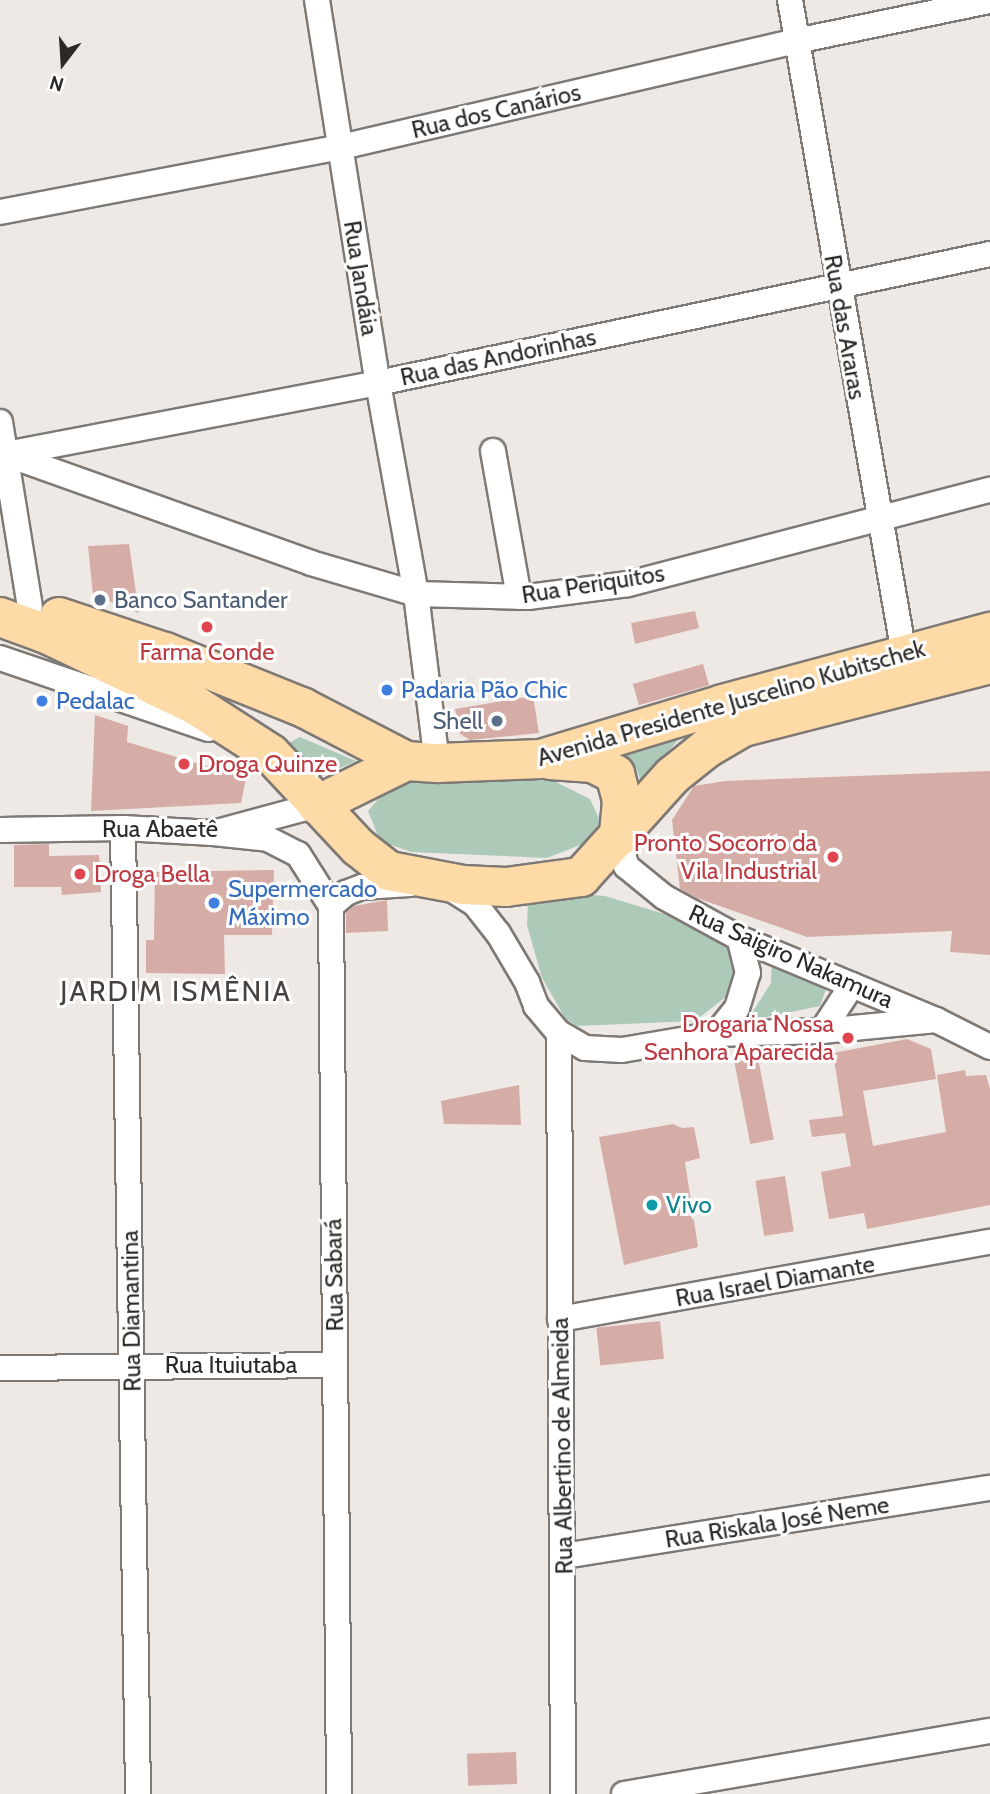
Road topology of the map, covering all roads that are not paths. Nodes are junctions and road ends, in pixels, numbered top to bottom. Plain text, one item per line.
1 (317, 0) edge
2 (790, 0) edge
3 (990, 1) edge
4 (796, 41) junction
5 (341, 147) junction
6 (0, 212) edge
7 (990, 254) edge
8 (838, 285) junction
9 (378, 383) junction
10 (0, 422) edge
11 (493, 450) dead end
12 (3, 453) edge
13 (990, 490) edge
14 (879, 520) junction
15 (416, 594) junction
16 (519, 597) junction
17 (10, 607) edge
18 (990, 632) edge
19 (904, 654) junction
20 (0, 658) edge
21 (990, 664) edge
22 (271, 754) junction
23 (541, 759) junction
24 (421, 762) junction
25 (317, 805) junction
26 (123, 828) junction
27 (0, 830) edge
28 (213, 833) junction
29 (619, 837) junction
30 (442, 882) junction
31 (331, 906) junction
32 (739, 937) junction
33 (852, 985) junction
34 (936, 1020) junction
35 (822, 1031) junction
36 (559, 1033) junction
37 (716, 1034) junction
38 (990, 1047) edge
39 (585, 1048) junction
40 (561, 1098) junction
41 (990, 1242) edge
42 (560, 1319) junction
43 (335, 1364) junction
44 (132, 1365) junction
45 (0, 1368) edge
46 (990, 1488) edge
47 (565, 1556) junction
48 (990, 1731) edge
49 (138, 1794) edge
50 (339, 1794) edge
51 (564, 1794) edge
52 (624, 1794) edge

1 - 5 street, Rua Jandáia
2 - 4 street, Rua das Araras
3 - 4 street, Rua dos Canários
4 - 5 street, Rua dos Canários
4 - 8 street, Rua das Araras
5 - 6 street, Rua dos Canários
5 - 9 street, Rua Jandáia
7 - 8 street, Rua das Andorinhas
8 - 9 street, Rua das Andorinhas
8 - 14 street, Rua das Araras
9 - 12 street, Rua das Andorinhas
9 - 15 street, Rua Jandáia
10 - 12 street
11 - 16 street
12 - 15 street, Rua Periquitos
12 - 17 street
13 - 14 street, Rua Periquitos
14 - 16 street, Rua Periquitos
14 - 19 street, Rua das Araras
15 - 16 street, Rua Periquitos
15 - 24 street, Rua Jandáia
17 - 22 main road, Avenida Presidente Juscelino Kubitschek
17 - 24 main road, Avenida Presidente Juscelino Kubitschek
18 - 19 main road, Avenida Presidente Juscelino Kubitschek
19 - 23 main road, Avenida Presidente Juscelino Kubitschek
20 - 22 street
21 - 29 main road, Avenida Presidente Juscelino Kubitschek
22 - 25 main road, Avenida Presidente Juscelino Kubitschek
23 - 24 main road, Avenida Presidente Juscelino Kubitschek
23 - 29 main road
24 - 25 main road
25 - 28 street, Rua Abaetê
25 - 30 main road, Avenida Presidente Juscelino Kubitschek
26 - 27 street, Rua Abaetê
26 - 28 street, Rua Abaetê
26 - 44 street, Rua Diamantina
28 - 31 street
29 - 30 main road, Avenida Presidente Juscelino Kubitschek
29 - 32 street, Rua Saigiro Nakamura
30 - 31 street
30 - 36 street
31 - 43 street, Rua Sabará
32 - 33 street, Rua Saigiro Nakamura
32 - 37 street
33 - 34 street, Rua Saigiro Nakamura
33 - 35 street
34 - 35 street
34 - 38 street, Rua Saigiro Nakamura
35 - 37 street
36 - 39 street
36 - 40 street, Rua Albertino de Almeida
37 - 39 street
39 - 40 street, Rua Albertino de Almeida
40 - 42 street, Rua Albertino de Almeida
41 - 42 street, Rua Israel Diamante
42 - 47 street, Rua Albertino de Almeida
43 - 44 street, Rua Ituiutaba
43 - 50 street, Rua Sabará
44 - 45 street, Rua Ituiutaba
44 - 49 street, Rua Diamantina
46 - 47 street, Rua Riskala José Neme
47 - 51 street, Rua Albertino de Almeida
48 - 52 street

